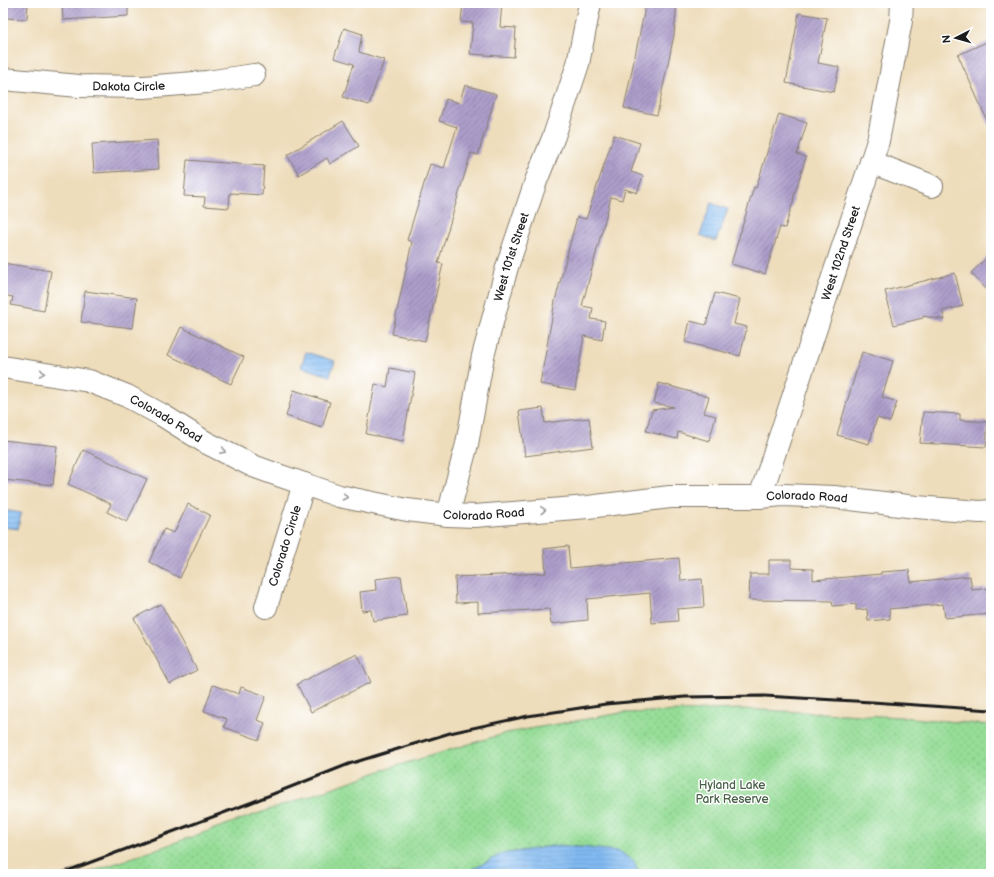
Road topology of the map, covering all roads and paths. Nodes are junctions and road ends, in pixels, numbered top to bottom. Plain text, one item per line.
1 (590, 3) edge
2 (902, 3) edge
3 (254, 76) dead end
4 (3, 79) edge
5 (871, 162) junction
6 (932, 186) dead end
7 (3, 367) edge
8 (304, 484) junction
9 (760, 497) junction
10 (991, 511) edge
11 (448, 515) junction
12 (266, 607) dead end

1 - 11 street, West 101st Street
2 - 5 street, West 102nd Street
3 - 4 street, Dakota Circle
5 - 6 street
5 - 9 street, West 102nd Street
7 -> 8 street, Colorado Road
8 -> 11 street, Colorado Road
8 - 12 street, Colorado Circle
9 - 10 street, Colorado Road
11 -> 9 street, Colorado Road

